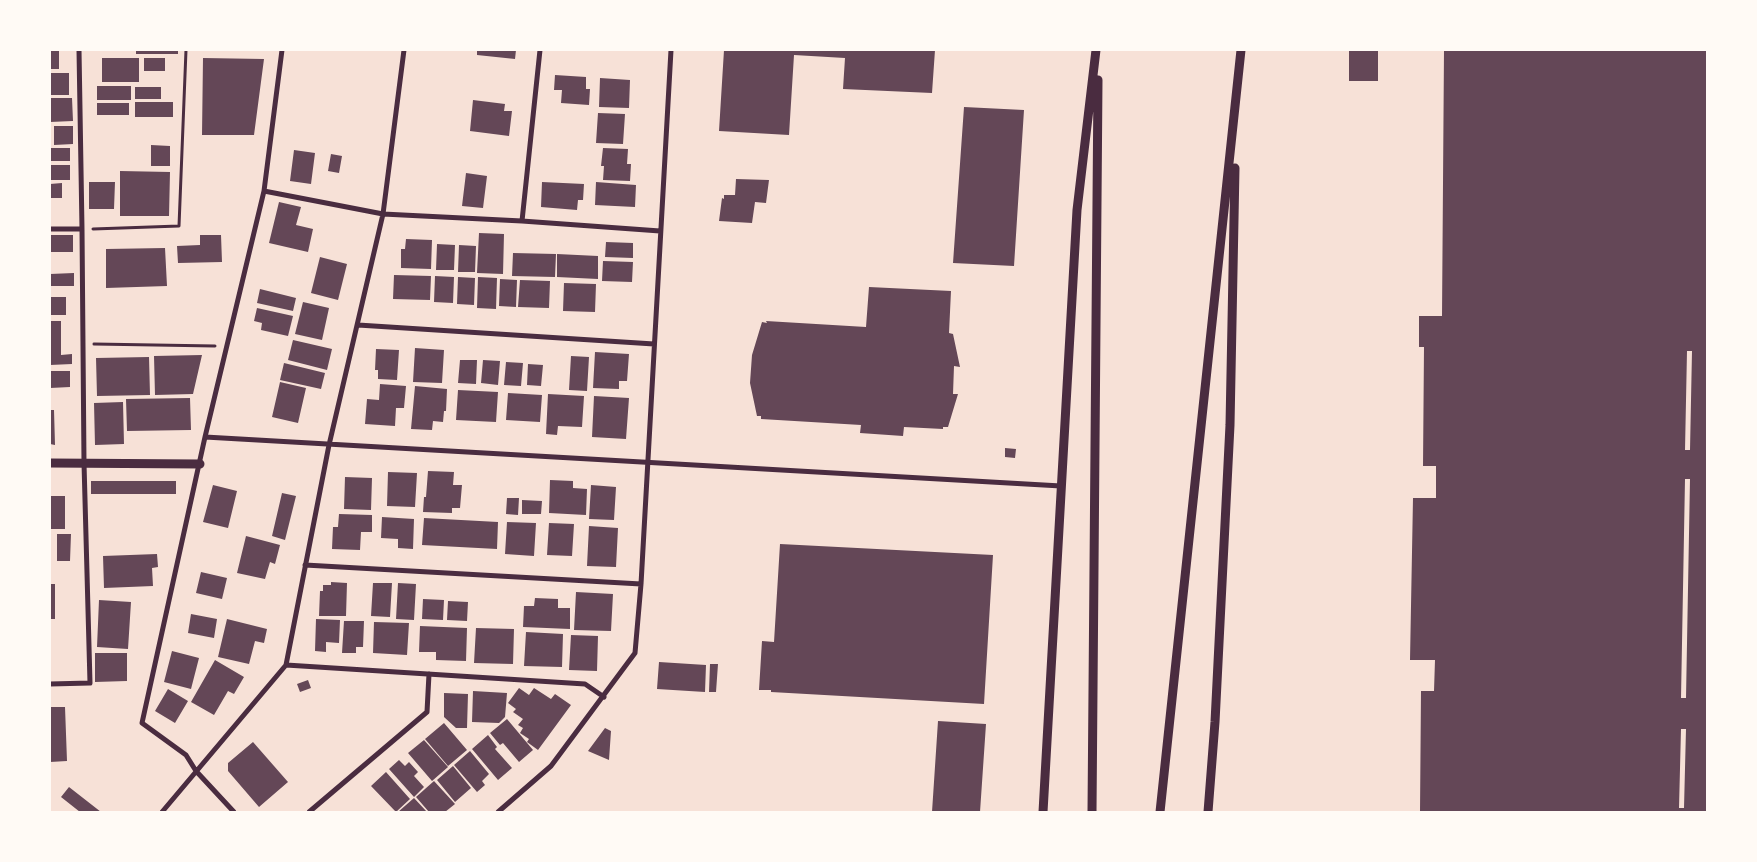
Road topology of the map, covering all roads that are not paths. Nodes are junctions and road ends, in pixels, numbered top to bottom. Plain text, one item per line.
1 (79, 50) edge
2 (282, 50) edge
3 (404, 50) edge
4 (540, 50) edge
5 (671, 50) edge
6 (1097, 50) edge
7 (1241, 50) edge
8 (1236, 108) junction
9 (264, 190) junction
10 (383, 214) junction
11 (522, 221) junction
12 (50, 229) edge
13 (82, 229) junction
14 (660, 231) junction
15 (358, 324) junction
16 (654, 344) junction
17 (205, 437) junction
18 (329, 445) junction
19 (50, 463) edge
20 (84, 463) junction
21 (200, 464) junction
22 (648, 464) junction
23 (1061, 486) junction
24 (306, 565) junction
25 (641, 584) junction
26 (286, 665) junction
27 (429, 674) junction
28 (50, 684) edge
29 (604, 697) junction
30 (196, 771) junction
31 (162, 812) edge
32 (234, 812) edge
33 (309, 812) edge
34 (498, 812) edge
35 (1043, 812) edge
36 (1092, 812) edge
37 (1160, 812) edge
38 (1208, 812) edge

1 - 13 street
2 - 9 street
3 - 10 street
4 - 11 street
5 - 14 street
6 - 23 street
6 - 36 street
7 - 8 street
8 - 37 street
8 - 38 street
9 - 10 street
9 - 17 street
10 - 11 street
10 - 15 street
11 - 14 street
12 - 13 street
13 - 20 street
14 - 16 street
15 - 16 street
15 - 18 street
16 - 22 street
17 - 18 street
17 - 21 street
18 - 22 street
18 - 24 street
19 - 20 street
20 - 21 street
20 - 28 street
21 - 30 street
22 - 23 street
22 - 25 street
23 - 35 street
24 - 25 street
24 - 26 street
25 - 29 street
26 - 27 street
26 - 30 street
27 - 29 street
27 - 33 street
29 - 34 street
30 - 31 street
30 - 32 street

